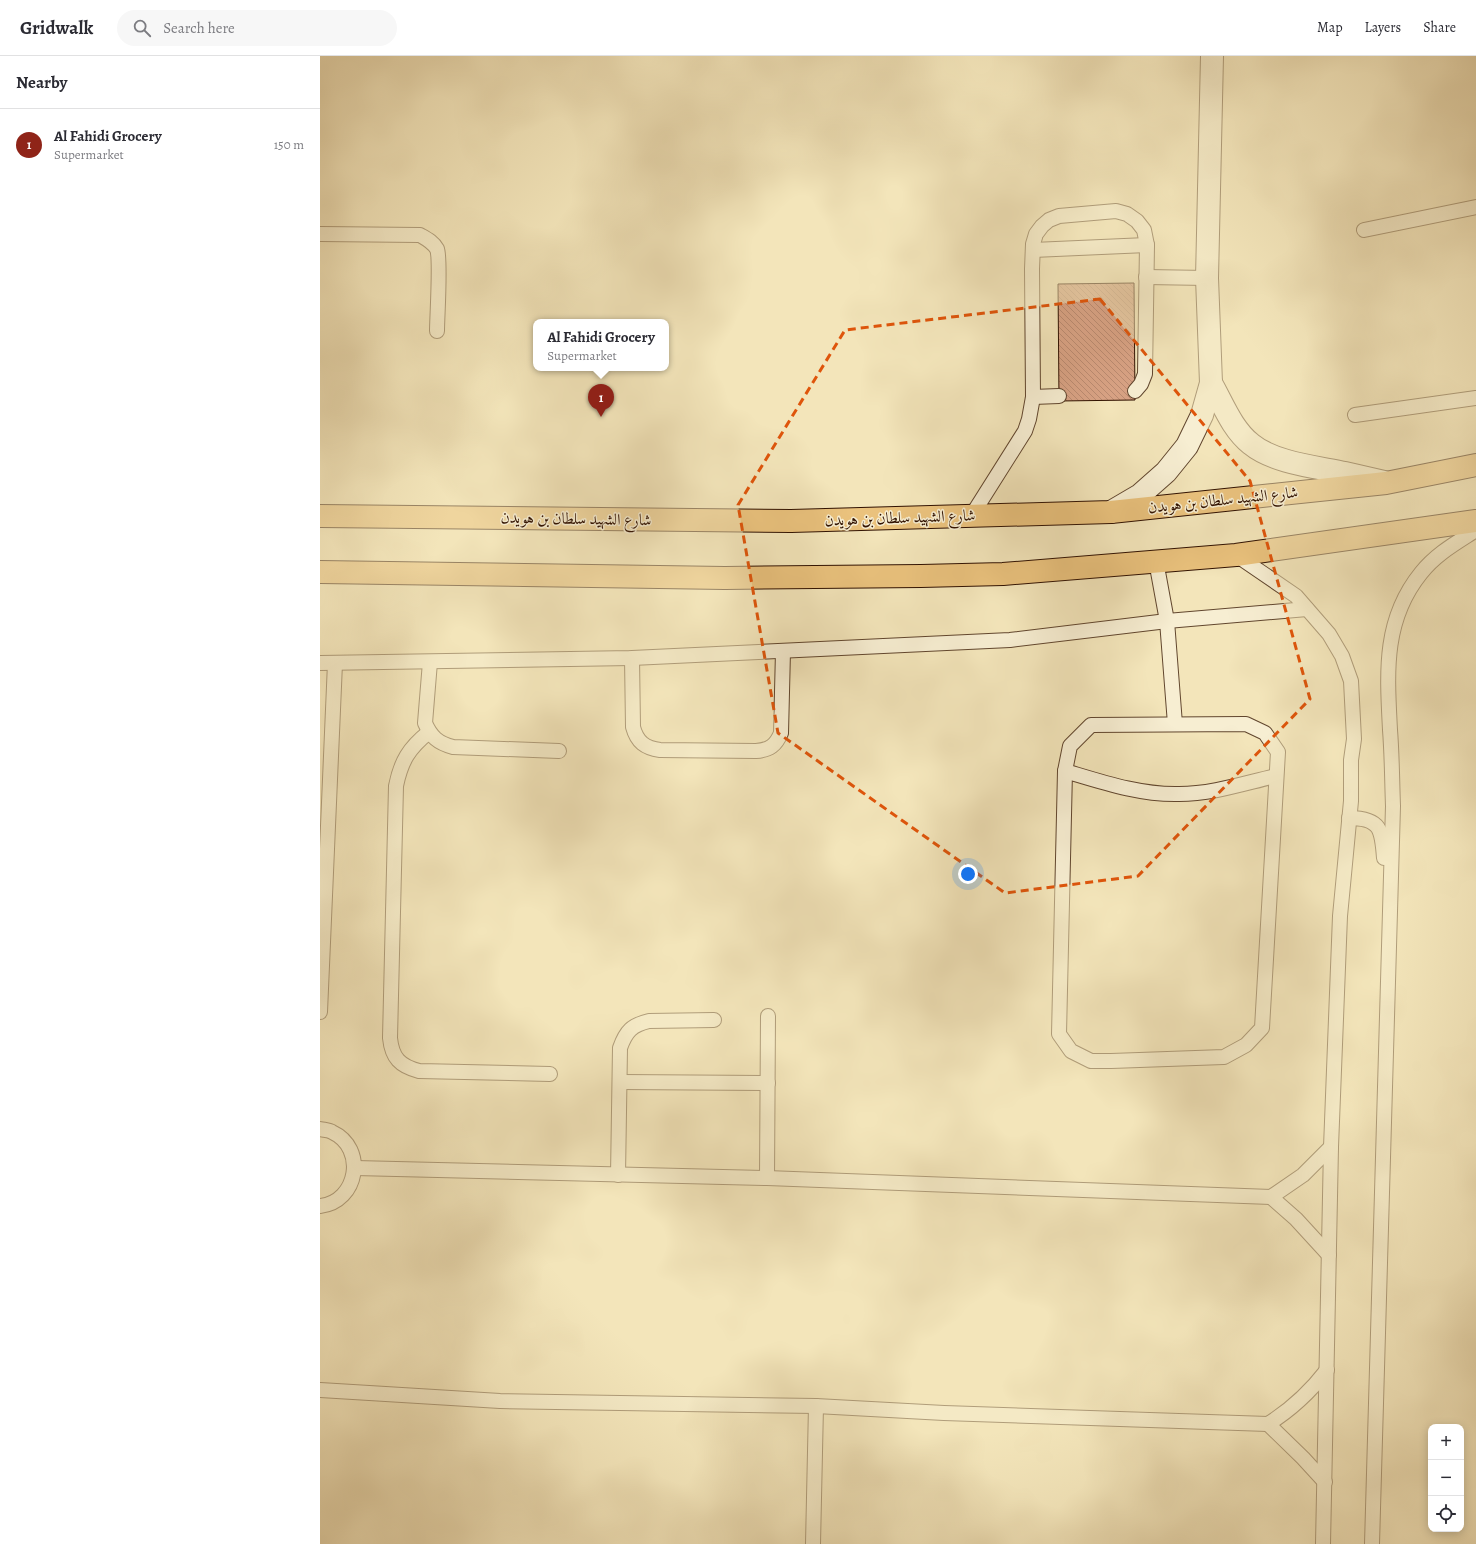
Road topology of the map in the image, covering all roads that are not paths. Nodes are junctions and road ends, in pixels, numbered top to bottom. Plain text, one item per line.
1 (1212, 56) edge
2 (1476, 207) edge
3 (1364, 230) dead end
4 (320, 234) edge
5 (1147, 246) junction
6 (1033, 250) junction
7 (1146, 277) junction
8 (1207, 278) junction
9 (437, 332) dead end
10 (1211, 383) junction
11 (1135, 391) dead end
12 (1059, 396) dead end
13 (1033, 397) junction
14 (1476, 398) edge
15 (1355, 415) dead end
16 (1476, 465) edge
17 (1386, 483) junction
18 (1111, 512) junction
19 (972, 515) junction
20 (320, 516) edge
21 (1476, 521) edge
22 (1476, 530) edge
23 (1236, 555) junction
24 (1156, 561) junction
25 (320, 572) edge
26 (1307, 609) junction
27 (1167, 621) junction
28 (783, 651) junction
29 (632, 658) junction
30 (430, 662) junction
31 (320, 663) edge
32 (335, 663) junction
33 (1175, 724) junction
34 (429, 732) junction
35 (558, 751) dead end
36 (1065, 771) junction
37 (1276, 776) junction
38 (1349, 818) junction
39 (1389, 916) junction
40 (320, 1012) edge
41 (768, 1016) dead end
42 (714, 1020) dead end
43 (550, 1074) dead end
44 (620, 1082) junction
45 (768, 1083) junction
46 (320, 1129) edge
47 (1331, 1147) junction
48 (355, 1168) junction
49 (618, 1174) junction
50 (767, 1178) junction
51 (1271, 1197) junction
52 (320, 1206) edge
53 (1329, 1255) junction
54 (1327, 1370) junction
55 (320, 1390) edge
56 (816, 1406) junction
57 (1268, 1424) junction
58 (1325, 1482) junction
59 (813, 1544) edge
60 (1323, 1544) edge
61 (1372, 1544) edge

1 - 8 street
2 - 3 lane
4 - 9 lane
5 - 6 lane
5 - 6 lane
5 - 7 lane
6 - 13 lane
7 - 8 lane
7 - 11 lane
8 - 10 street
10 - 17 street
10 - 18 street
12 - 13 lane
13 - 19 lane
14 - 15 lane
16 - 17 highway, شارع الشهيد سلطان بن هويدن
17 - 18 highway, شارع الشهيد سلطان بن هويدن
18 - 19 highway, شارع الشهيد سلطان بن هويدن
19 - 20 highway, شارع الشهيد سلطان بن هويدن
21 - 23 highway
22 - 39 lane
23 - 24 highway
23 - 26 lane
24 - 25 highway
24 - 27 lane
26 - 27 lane
26 - 38 lane
27 - 28 lane
27 - 33 lane
28 - 29 lane
28 - 29 lane
29 - 30 lane
30 - 32 lane
30 - 34 lane
31 - 32 lane
32 - 40 lane
33 - 36 lane
33 - 37 lane
34 - 35 lane
34 - 43 lane
36 - 37 lane
36 - 37 lane
38 - 39 lane
38 - 47 lane
39 - 61 lane
41 - 45 lane
42 - 44 lane
44 - 45 lane
44 - 49 lane
45 - 50 lane
46 - 48 lane
47 - 51 lane
47 - 53 lane
48 - 49 lane
48 - 52 lane
49 - 50 lane
50 - 51 lane
51 - 53 lane
53 - 54 lane
54 - 57 lane
54 - 58 lane
55 - 56 lane
56 - 57 lane
56 - 59 lane
57 - 58 lane
58 - 60 lane

